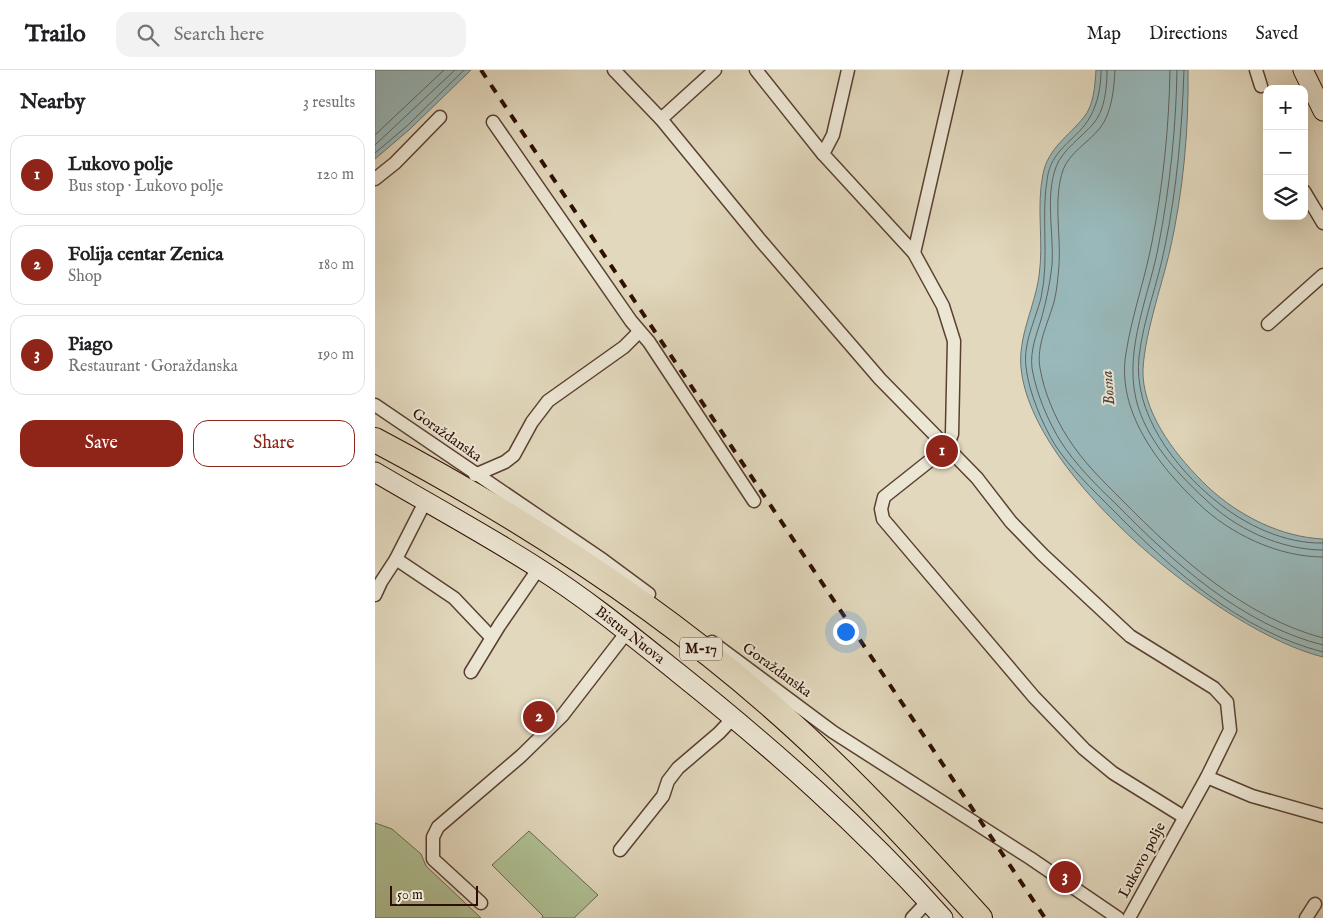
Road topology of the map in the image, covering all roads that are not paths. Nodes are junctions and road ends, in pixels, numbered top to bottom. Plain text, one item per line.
1 (614, 70) edge
2 (715, 70) edge
3 (756, 70) edge
4 (848, 70) edge
5 (956, 70) edge
6 (1256, 70) edge
7 (1303, 70) edge
8 (1261, 86) dead end
9 (1323, 111) edge
10 (440, 117) dead end
11 (661, 119) junction
12 (493, 122) dead end
13 (823, 154) junction
14 (375, 179) edge
15 (1308, 198) edge
16 (1323, 223) edge
17 (913, 253) junction
18 (1323, 275) edge
19 (1268, 324) dead end
20 (639, 332) junction
21 (375, 406) edge
22 (375, 440) edge
23 (947, 447) junction
24 (375, 472) edge
25 (475, 475) junction
26 (754, 501) dead end
27 (425, 502) junction
28 (396, 559) junction
29 (539, 568) junction
30 (375, 595) edge
31 (627, 632) junction
32 (491, 637) junction
33 (471, 672) dead end
34 (734, 717) junction
35 (1207, 777) junction
36 (1184, 816) junction
37 (1323, 816) edge
38 (620, 850) dead end
39 (928, 901) junction
40 (481, 903) dead end
41 (1315, 904) dead end
42 (913, 918) edge
43 (943, 918) edge
44 (980, 918) edge
45 (1118, 918) edge
46 (1129, 918) edge
47 (1306, 918) edge

1 - 11 street, Lukovo polje
2 - 11 street
3 - 13 street
4 - 13 street
5 - 17 street
6 - 8 street
7 - 9 street
10 - 14 street
11 - 23 street, Lukovo polje
12 - 20 street
13 - 17 street
15 - 16 street
17 - 23 street
18 - 19 street
20 - 25 street
20 - 26 street
21 - 25 street, Goraždanska
22 - 44 highway, M-17
23 - 35 street, Lukovo polje
23 - 36 street, Lukovo polje
24 - 27 street, Bistua Nuova
25 - 45 street, Goraždanska
27 - 28 street
27 - 29 street, Bistua Nuova
28 - 30 street
28 - 32 street
29 - 31 street, Bistua Nuova
29 - 32 street
31 - 34 street, Bistua Nuova
31 - 40 street
32 - 33 street
34 - 38 street
34 - 39 street, Bistua Nuova
35 - 36 street, Lukovo polje
35 - 37 street
36 - 46 street, Lukovo polje
39 - 42 street
39 - 43 street, Bistua Nuova
41 - 47 street

